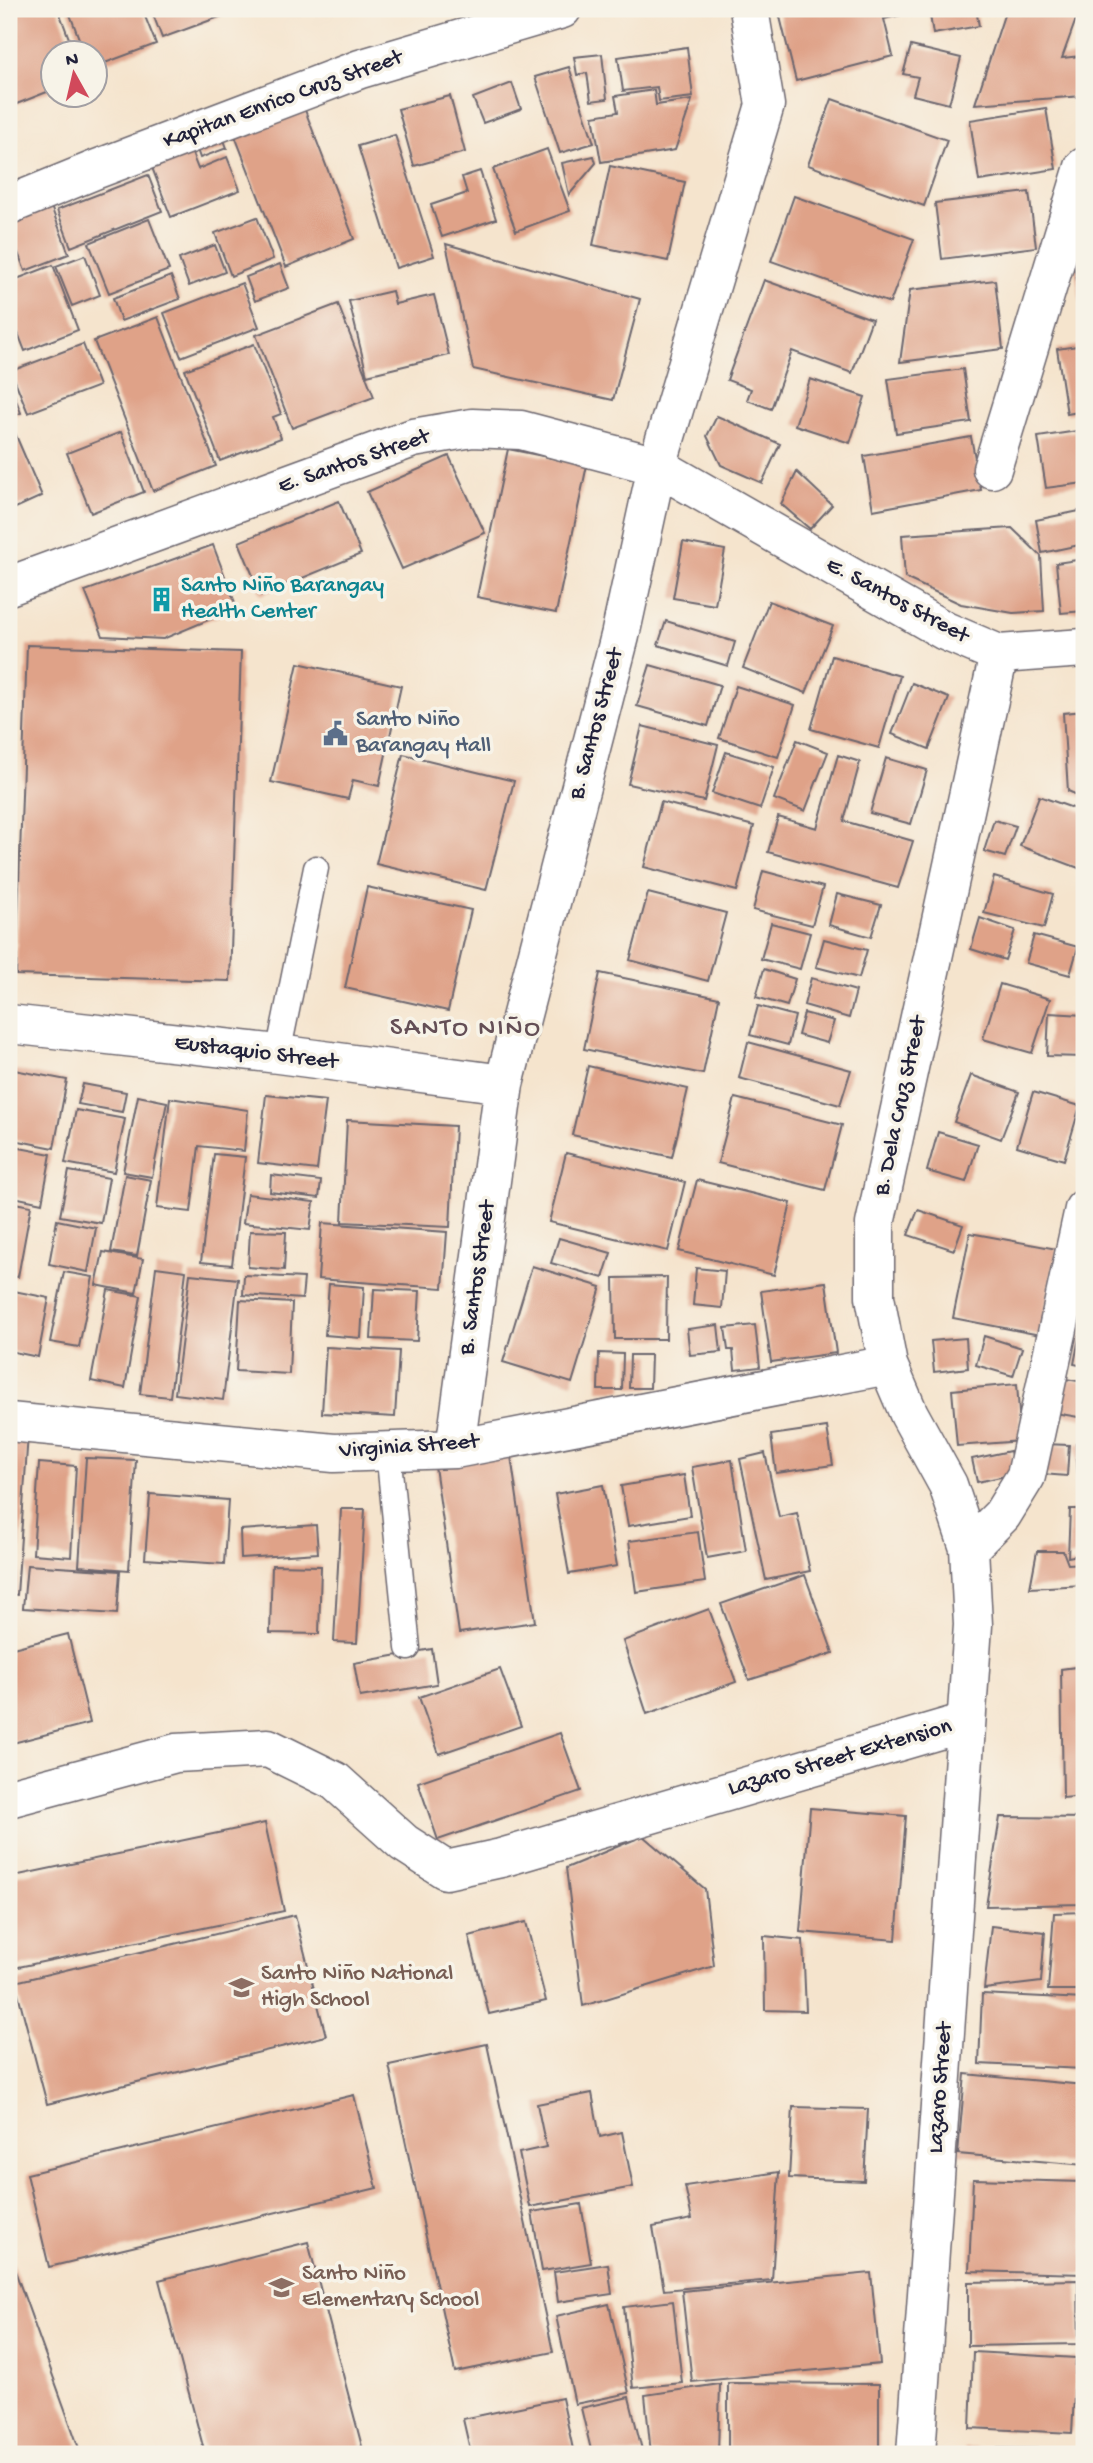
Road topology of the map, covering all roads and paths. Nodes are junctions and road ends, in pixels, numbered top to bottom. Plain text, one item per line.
1 (562, 9) edge
2 (749, 9) edge
3 (1084, 167) edge
4 (9, 205) edge
5 (657, 466) junction
6 (992, 469) dead end
7 (9, 586) edge
8 (1084, 648) edge
9 (999, 654) junction
10 (316, 868) dead end
11 (9, 1024) edge
12 (278, 1054) junction
13 (504, 1084) junction
14 (1084, 1209) edge
15 (888, 1365) junction
16 (9, 1422) edge
17 (455, 1449) junction
18 (388, 1451) junction
19 (969, 1548) junction
20 (408, 1648) dead end
21 (965, 1722) junction
22 (9, 1798) edge
23 (916, 2454) edge

1 - 4 street, Kapitan Enrico Cruz Street
2 - 5 street, B. Santos Street
3 - 6 street
5 - 7 street, E. Santos Street
5 - 9 street, E. Santos Street
5 - 13 street, B. Santos Street
8 - 9 street
9 - 15 street, B. Dela Cruz Street
10 - 12 lane
11 - 12 street, Eustaquio Street
12 - 13 street, Eustaquio Street
13 - 17 street, B. Santos Street
14 - 19 street
15 - 17 street, Virginia Street
15 - 19 street, B. Dela Cruz Street
16 - 18 street, Virginia Street
17 - 18 street, Virginia Street
18 - 20 lane
19 - 21 street, Lazaro Street Extension
21 - 22 street, Lazaro Street Extension
21 - 23 street, Lazaro Street

